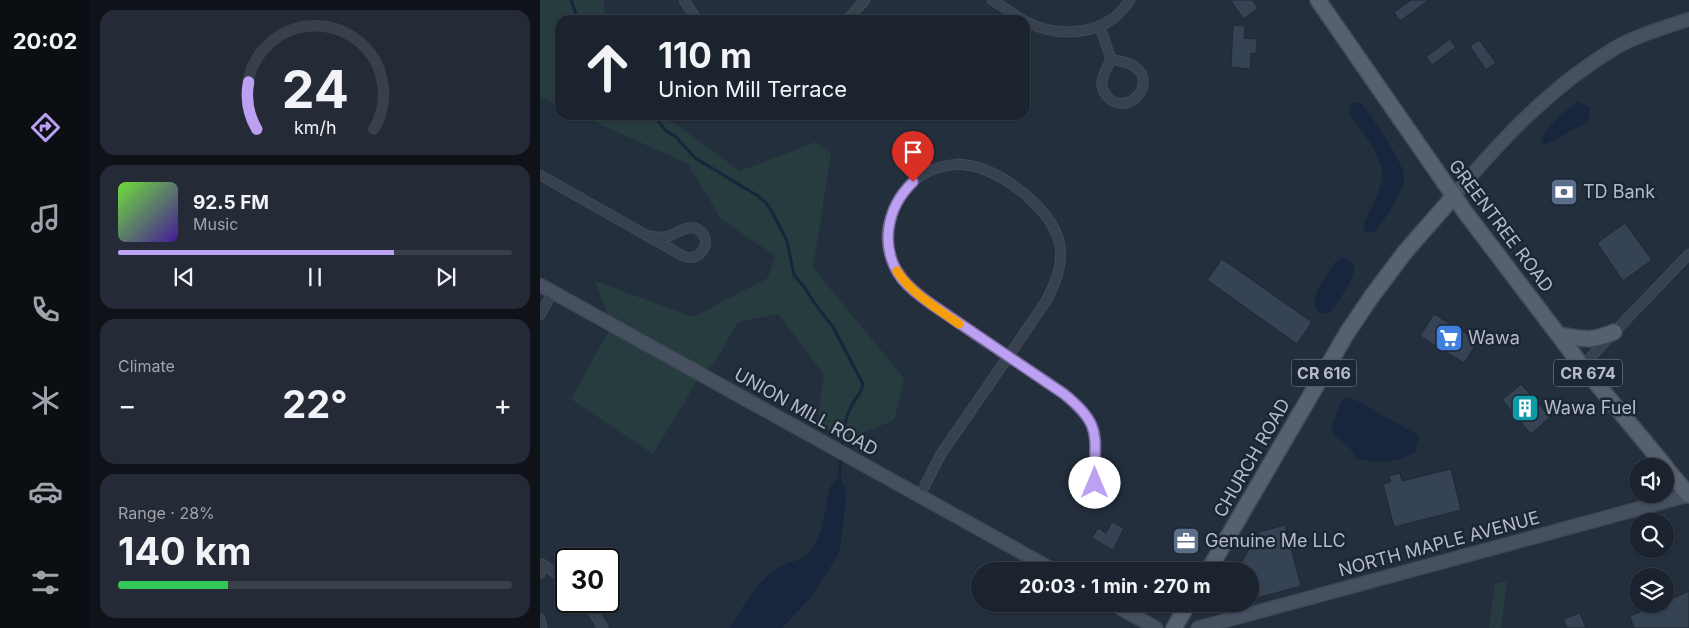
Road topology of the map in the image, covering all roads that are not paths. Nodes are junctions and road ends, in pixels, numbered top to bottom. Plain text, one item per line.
1 (684, 0) edge
2 (865, 0) edge
3 (992, 0) edge
4 (1130, 0) edge
5 (1318, 0) edge
6 (694, 15) edge
7 (852, 15) edge
8 (1015, 15) edge
9 (1689, 19) edge
10 (1030, 24) edge
11 (1100, 27) junction
12 (1111, 59) junction
13 (540, 175) edge
14 (1454, 196) junction
15 (650, 236) junction
16 (1689, 254) edge
17 (540, 285) edge
18 (553, 292) junction
19 (540, 315) edge
20 (1614, 332) junction
21 (1559, 335) junction
22 (1008, 358) junction
23 (1582, 366) junction
24 (1658, 458) edge
25 (1674, 478) edge
26 (1095, 483) dead end
27 (920, 495) junction
28 (1689, 495) edge
29 (541, 562) edge
30 (1039, 562) edge
31 (1213, 562) edge
32 (555, 572) edge
33 (540, 574) edge
34 (1127, 612) edge
35 (1183, 612) edge
36 (594, 613) edge
37 (540, 619) edge
38 (542, 628) edge
39 (603, 628) edge
40 (1156, 628) edge
41 (1174, 628) edge
42 (1198, 628) edge

1 - 6 street
2 - 7 street
3 - 8 street
4 - 11 street
5 - 14 main road, GREENTREE ROAD
9 - 14 street
10 - 11 street
11 - 12 street
12 - 12 street
13 - 15 street
14 - 21 main road, GREENTREE ROAD / CR 674
14 - 31 main road, CHURCH ROAD / CR 616
15 - 15 street
16 - 20 street
17 - 18 street, UNION MILL ROAD
18 - 19 street
18 - 27 street, UNION MILL ROAD
20 - 21 main road
20 - 23 street
21 - 23 main road, GREENTREE ROAD / CR 674
22 - 22 street
22 - 26 street
22 - 27 street
23 - 24 main road, GREENTREE ROAD / CR 674
25 - 28 main road, GREENTREE ROAD / CR 674
27 - 30 street, UNION MILL ROAD
28 - 42 street, NORTH MAPLE AVENUE
29 - 32 street
29 - 33 street
34 - 40 street
35 - 41 main road
36 - 39 street
37 - 38 street

